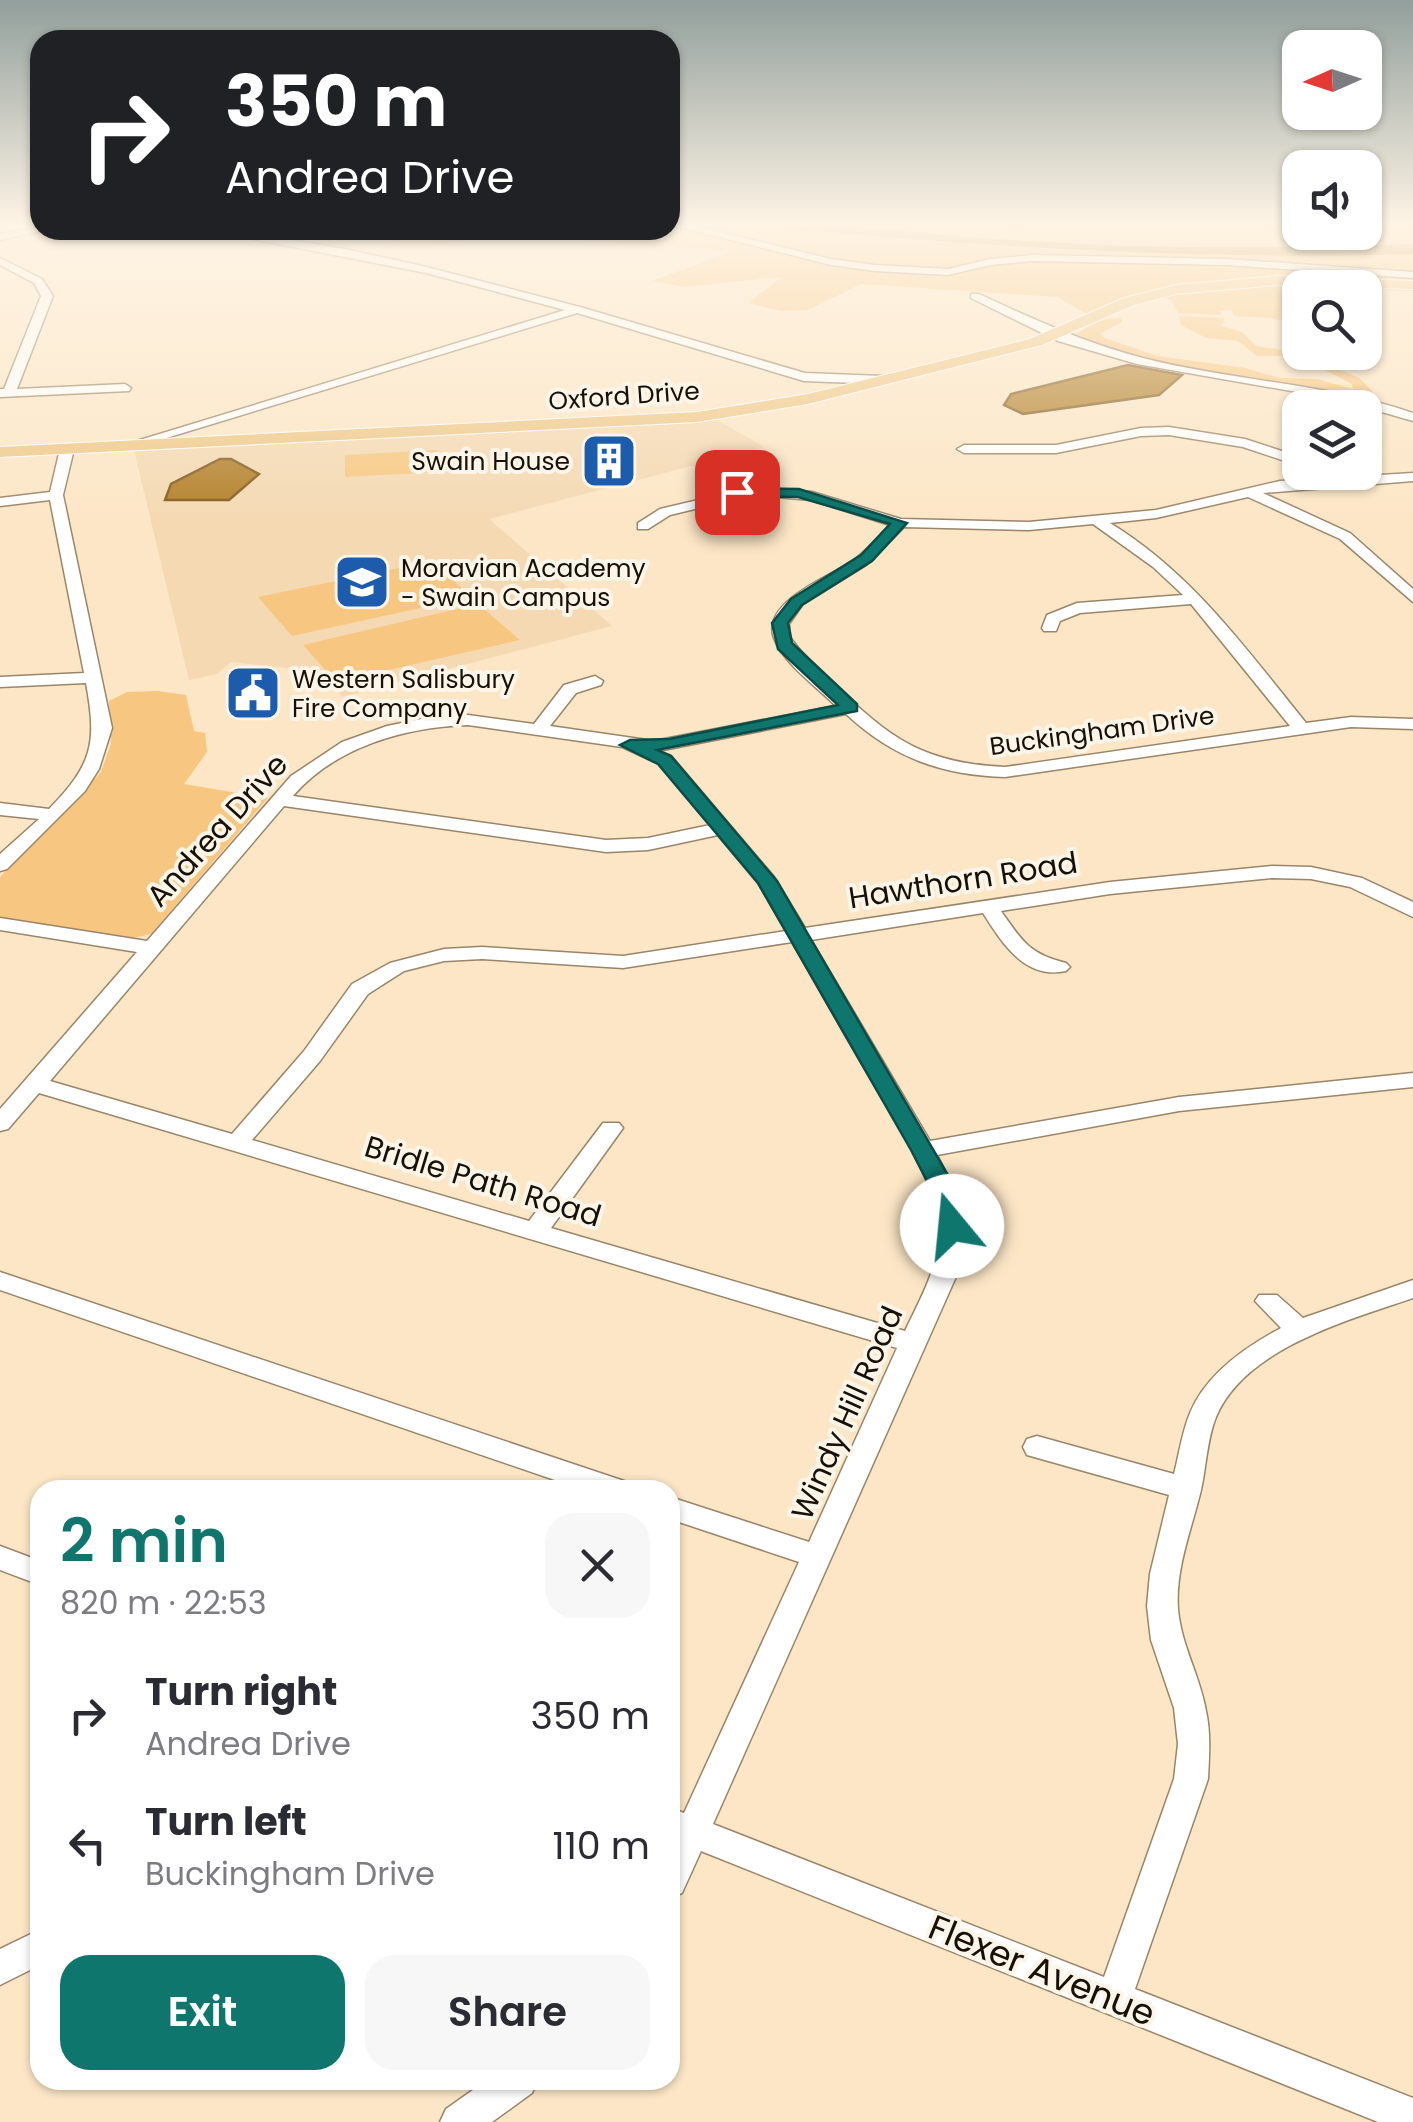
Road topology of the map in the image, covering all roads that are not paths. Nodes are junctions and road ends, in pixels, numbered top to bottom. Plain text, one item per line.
1 (34, 324) edge
2 (528, 324) edge
3 (626, 324) edge
4 (1036, 324) edge
5 (1082, 324) edge
6 (1060, 335) junction
7 (804, 377) junction
8 (883, 380) junction
9 (125, 388) dead end
10 (4, 393) edge
11 (808, 399) junction
12 (1413, 417) edge
13 (134, 446) junction
14 (67, 449) junction
15 (964, 449) dead end
16 (0, 452) edge
17 (1282, 455) edge
18 (1382, 477) edge
19 (1413, 477) edge
20 (1282, 485) edge
21 (1249, 492) junction
22 (56, 495) junction
23 (0, 502) edge
24 (1099, 522) junction
25 (900, 523) junction
26 (644, 526) dead end
27 (1413, 597) edge
28 (1196, 600) junction
29 (1050, 628) dead end
30 (92, 678) junction
31 (595, 680) dead end
32 (0, 682) edge
33 (850, 708) junction
34 (1413, 724) edge
35 (1301, 728) junction
36 (538, 730) junction
37 (630, 745) junction
38 (280, 800) junction
39 (0, 809) edge
40 (51, 815) junction
41 (722, 828) junction
42 (0, 865) edge
43 (988, 906) junction
44 (1413, 912) edge
45 (0, 924) edge
46 (801, 936) junction
47 (153, 948) junction
48 (1058, 967) dead end
49 (1413, 1080) edge
50 (35, 1084) junction
51 (0, 1124) edge
52 (612, 1128) dead end
53 (238, 1142) junction
54 (923, 1150) junction
55 (536, 1230) junction
56 (0, 1281) edge
57 (1413, 1289) edge
58 (1268, 1300) dead end
59 (1300, 1329) junction
60 (912, 1343) junction
61 (1037, 1447) dead end
62 (587, 1480) edge
63 (1186, 1489) junction
64 (680, 1511) edge
65 (819, 1557) junction
66 (0, 1558) edge
67 (30, 1570) edge
68 (682, 1828) edge
69 (30, 1952) edge
70 (0, 1968) edge
71 (1114, 1999) junction
72 (505, 2090) edge
73 (1413, 2117) edge
74 (459, 2122) edge

1 - 10 street
2 - 13 street
3 - 7 street
4 - 6 street
5 - 6 main road, Oxford Drive
6 - 8 main road, Oxford Drive
6 - 12 street
7 - 8 street
7 - 11 street
8 - 11 main road, Oxford Drive
9 - 10 street
11 - 13 main road, Oxford Drive
13 - 14 main road, Oxford Drive
14 - 16 main road, Oxford Drive
14 - 22 street
15 - 17 street
18 - 19 street
20 - 21 street
21 - 24 street
21 - 27 street
22 - 23 street
22 - 30 street
24 - 25 street
24 - 28 street
25 - 26 street
25 - 33 street, Buckingham Drive
28 - 29 street
28 - 35 street
30 - 32 street
30 - 40 street
31 - 36 street
33 - 35 street, Buckingham Drive
33 - 37 street, Andrea Drive
34 - 35 street, Buckingham Drive
36 - 37 street, Andrea Drive
36 - 38 street, Andrea Drive
37 - 41 street, Windy Hill Road
38 - 41 street
38 - 47 street, Andrea Drive
39 - 40 street
40 - 42 street
41 - 46 street, Windy Hill Road
43 - 44 street, Hawthorn Road
43 - 46 street, Hawthorn Road
43 - 48 street
45 - 47 street
46 - 53 street, Hawthorn Road
46 - 54 street, Windy Hill Road
47 - 50 street, Andrea Drive
49 - 54 street
50 - 51 street, Andrea Drive
50 - 53 street, Bridle Path Road
52 - 55 street
53 - 55 street, Bridle Path Road
54 - 60 street, Windy Hill Road
55 - 60 street, Bridle Path Road
56 - 62 street
57 - 59 street
58 - 59 street
59 - 63 street
60 - 65 street, Windy Hill Road
61 - 63 street
63 - 71 street
64 - 65 street
65 - 68 street, Windy Hill Road
66 - 67 street
68 - 71 street, Flexer Avenue
69 - 70 street
71 - 73 street, Flexer Avenue
72 - 74 street

